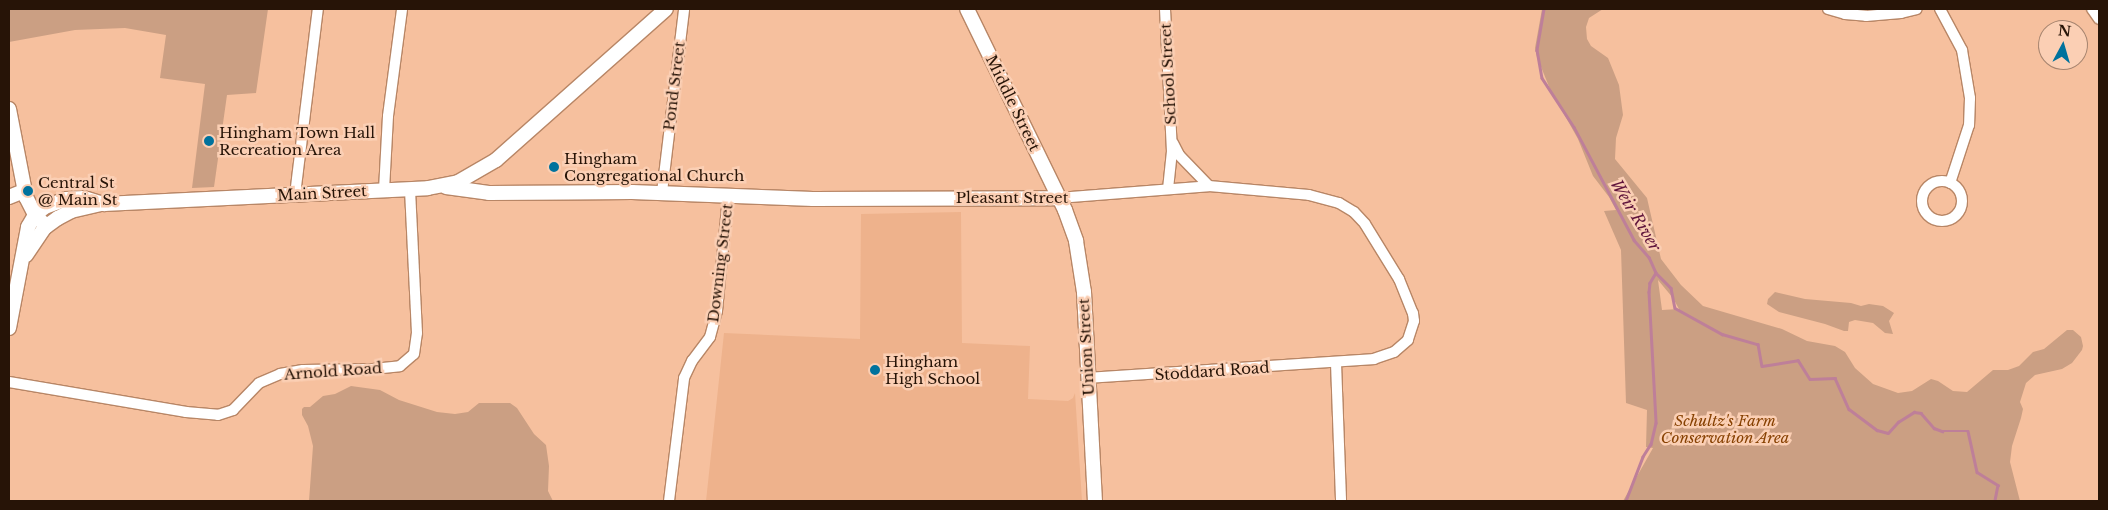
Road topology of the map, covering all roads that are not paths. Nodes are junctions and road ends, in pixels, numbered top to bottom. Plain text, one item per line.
1 (318, 9) edge
2 (402, 9) edge
3 (666, 9) edge
4 (684, 9) edge
5 (967, 9) edge
6 (1165, 9) edge
7 (1828, 9) edge
8 (1918, 9) edge
9 (1940, 9) edge
10 (2092, 9) edge
11 (2099, 19) edge
12 (9, 108) edge
13 (1172, 139) junction
14 (1950, 183) dead end
15 (442, 186) junction
16 (1209, 186) junction
17 (1168, 188) junction
18 (410, 189) junction
19 (384, 190) junction
20 (24, 191) junction
21 (662, 192) junction
22 (295, 194) junction
23 (728, 196) junction
24 (9, 197) edge
25 (1058, 198) junction
26 (104, 204) junction
27 (35, 214) junction
28 (46, 226) junction
29 (23, 260) junction
30 (9, 328) edge
31 (1336, 363) junction
32 (1088, 378) junction
33 (9, 382) edge
34 (669, 501) edge
35 (1095, 501) edge
36 (1341, 501) edge

1 - 22 street
2 - 19 street
3 - 15 street, Main Street
4 - 21 street, Pond Street
5 - 25 street, Middle Street
6 - 13 street, School Street
7 - 8 street
9 - 14 street
10 - 11 street
12 - 20 street
13 - 16 street, School Street
13 - 17 street, School Street
15 - 18 street, Main Street
15 - 21 street, Pleasant Street
16 - 17 street, Pleasant Street
16 - 31 street, Pleasant Street
17 - 25 street, Pleasant Street
18 - 19 street, Main Street
18 - 33 street, Arnold Road
19 - 22 street, Main Street
20 - 24 street
20 - 27 street
21 - 23 street, Pleasant Street
22 - 26 street, Main Street
23 - 25 street, Pleasant Street
23 - 34 street, Downing Street
25 - 32 street, Union Street
26 - 27 street, Main Street
26 - 28 street
27 - 28 street
27 - 29 street
28 - 29 street
29 - 30 street
31 - 32 street, Stoddard Road
31 - 36 street
32 - 35 street, Union Street

